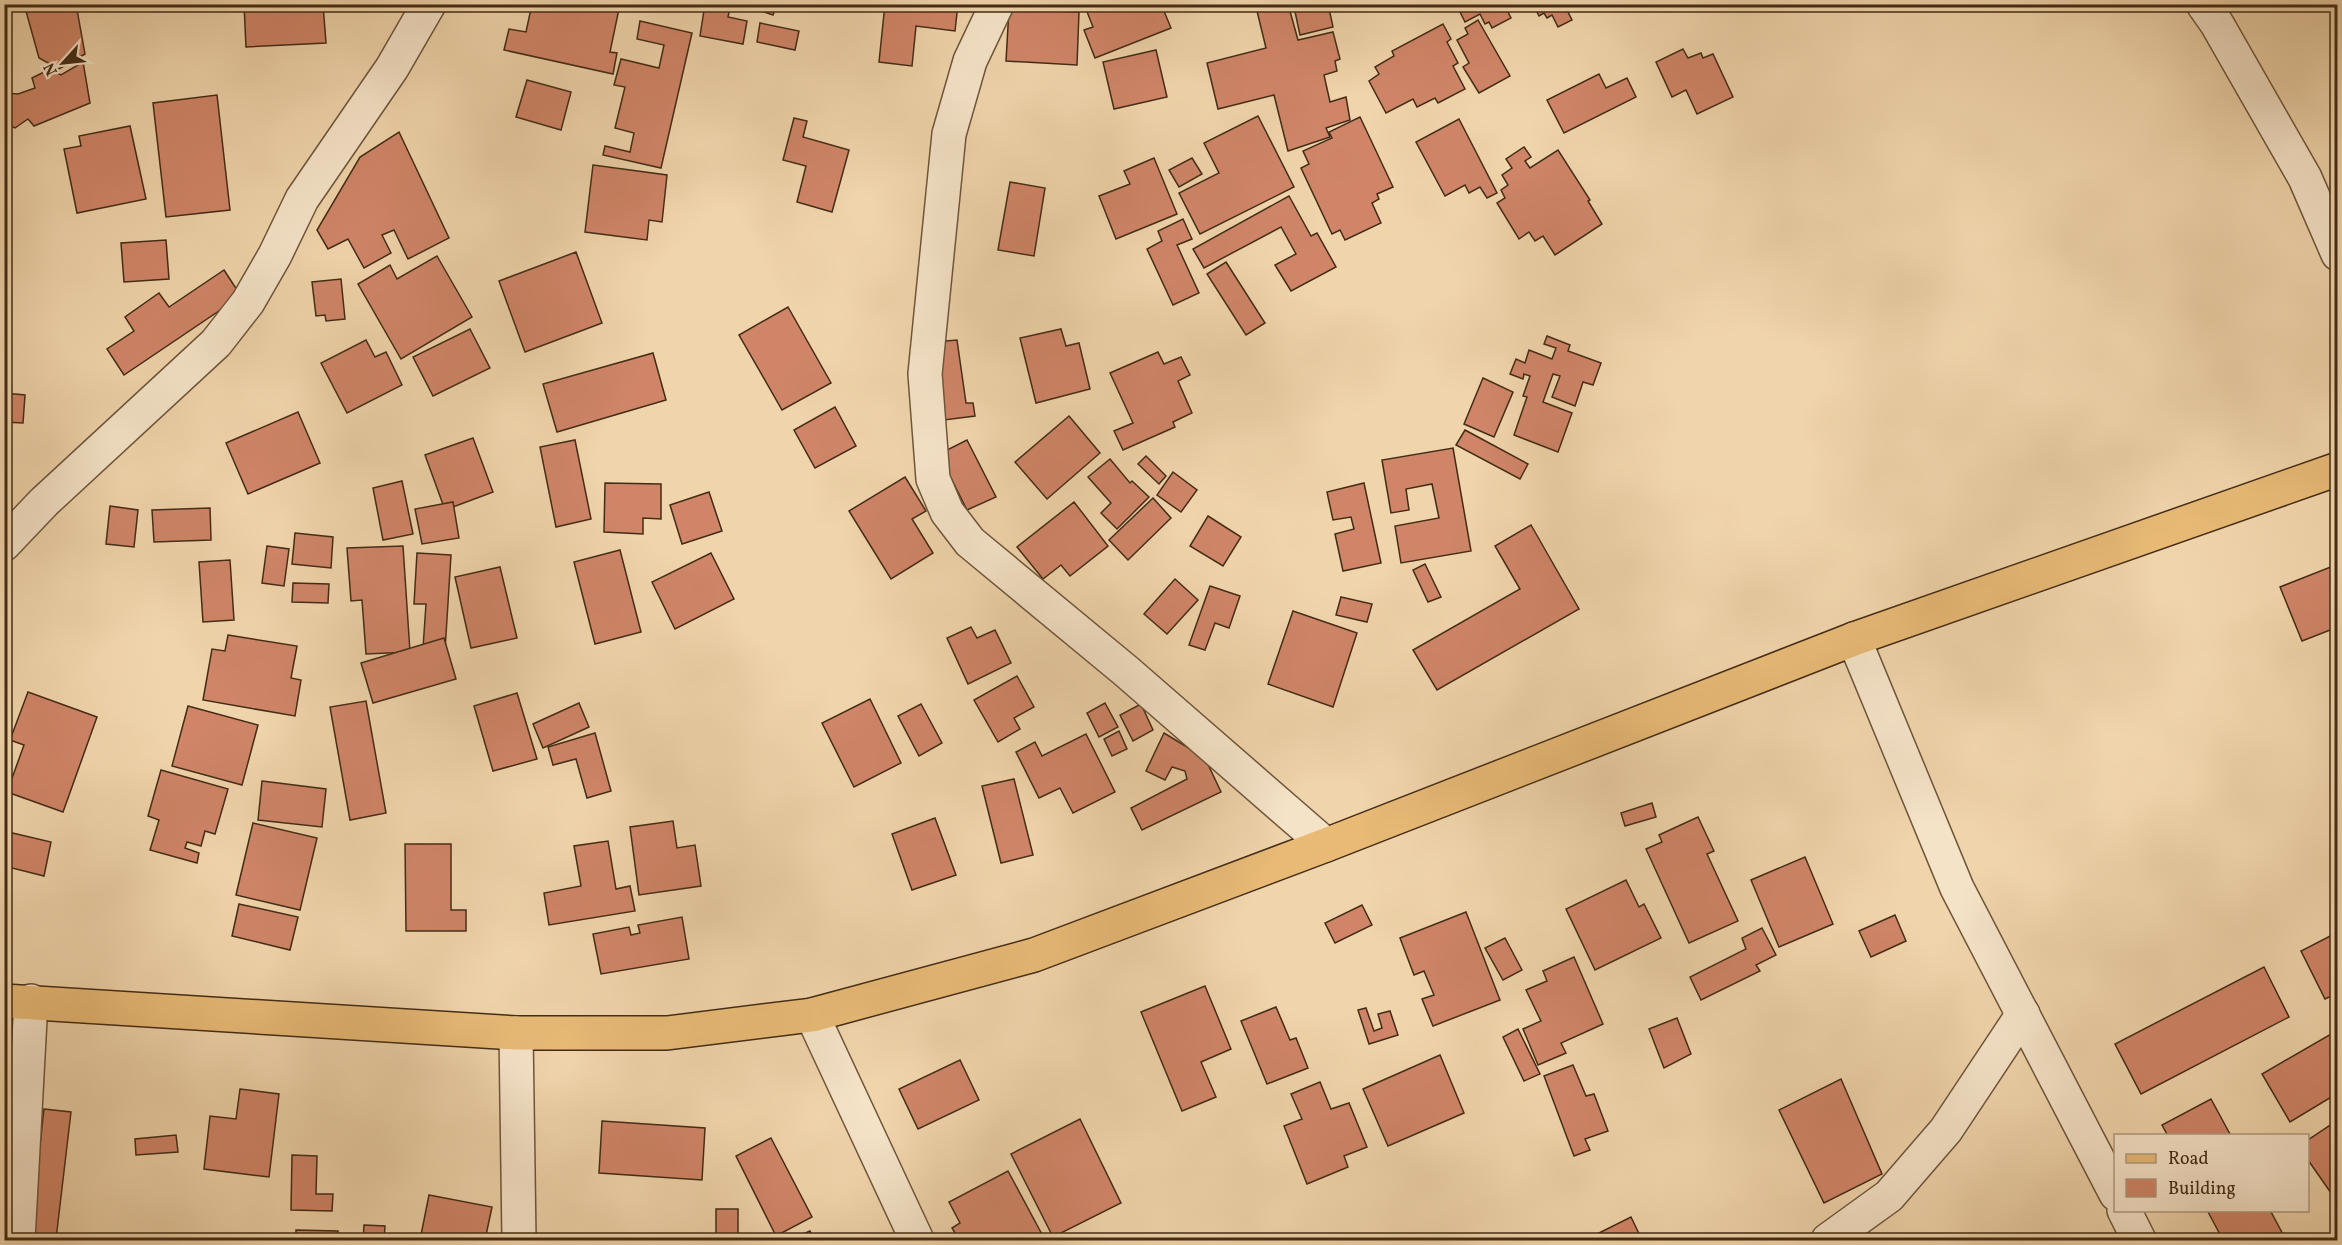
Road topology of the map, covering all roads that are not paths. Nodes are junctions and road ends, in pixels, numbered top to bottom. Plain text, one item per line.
1 (429, 4) edge
2 (997, 4) edge
3 (2203, 4) edge
4 (2337, 255) edge
5 (2337, 469) edge
6 (4, 544) edge
7 (1854, 639) junction
8 (1326, 845) junction
9 (18, 1001) edge
10 (2023, 1014) junction
11 (812, 1015) junction
12 (516, 1033) junction
13 (2114, 1192) edge
14 (2125, 1212) edge
15 (18, 1240) edge
16 (519, 1240) edge
17 (916, 1240) edge
18 (1828, 1240) edge
19 (2139, 1240) edge

1 - 6 street
2 - 8 street
3 - 4 street
5 - 7 main road
7 - 8 main road
7 - 10 street
8 - 11 main road
9 - 12 main road
9 - 15 street
10 - 13 street
10 - 18 street
11 - 12 main road
11 - 17 street
12 - 16 street
14 - 19 street

